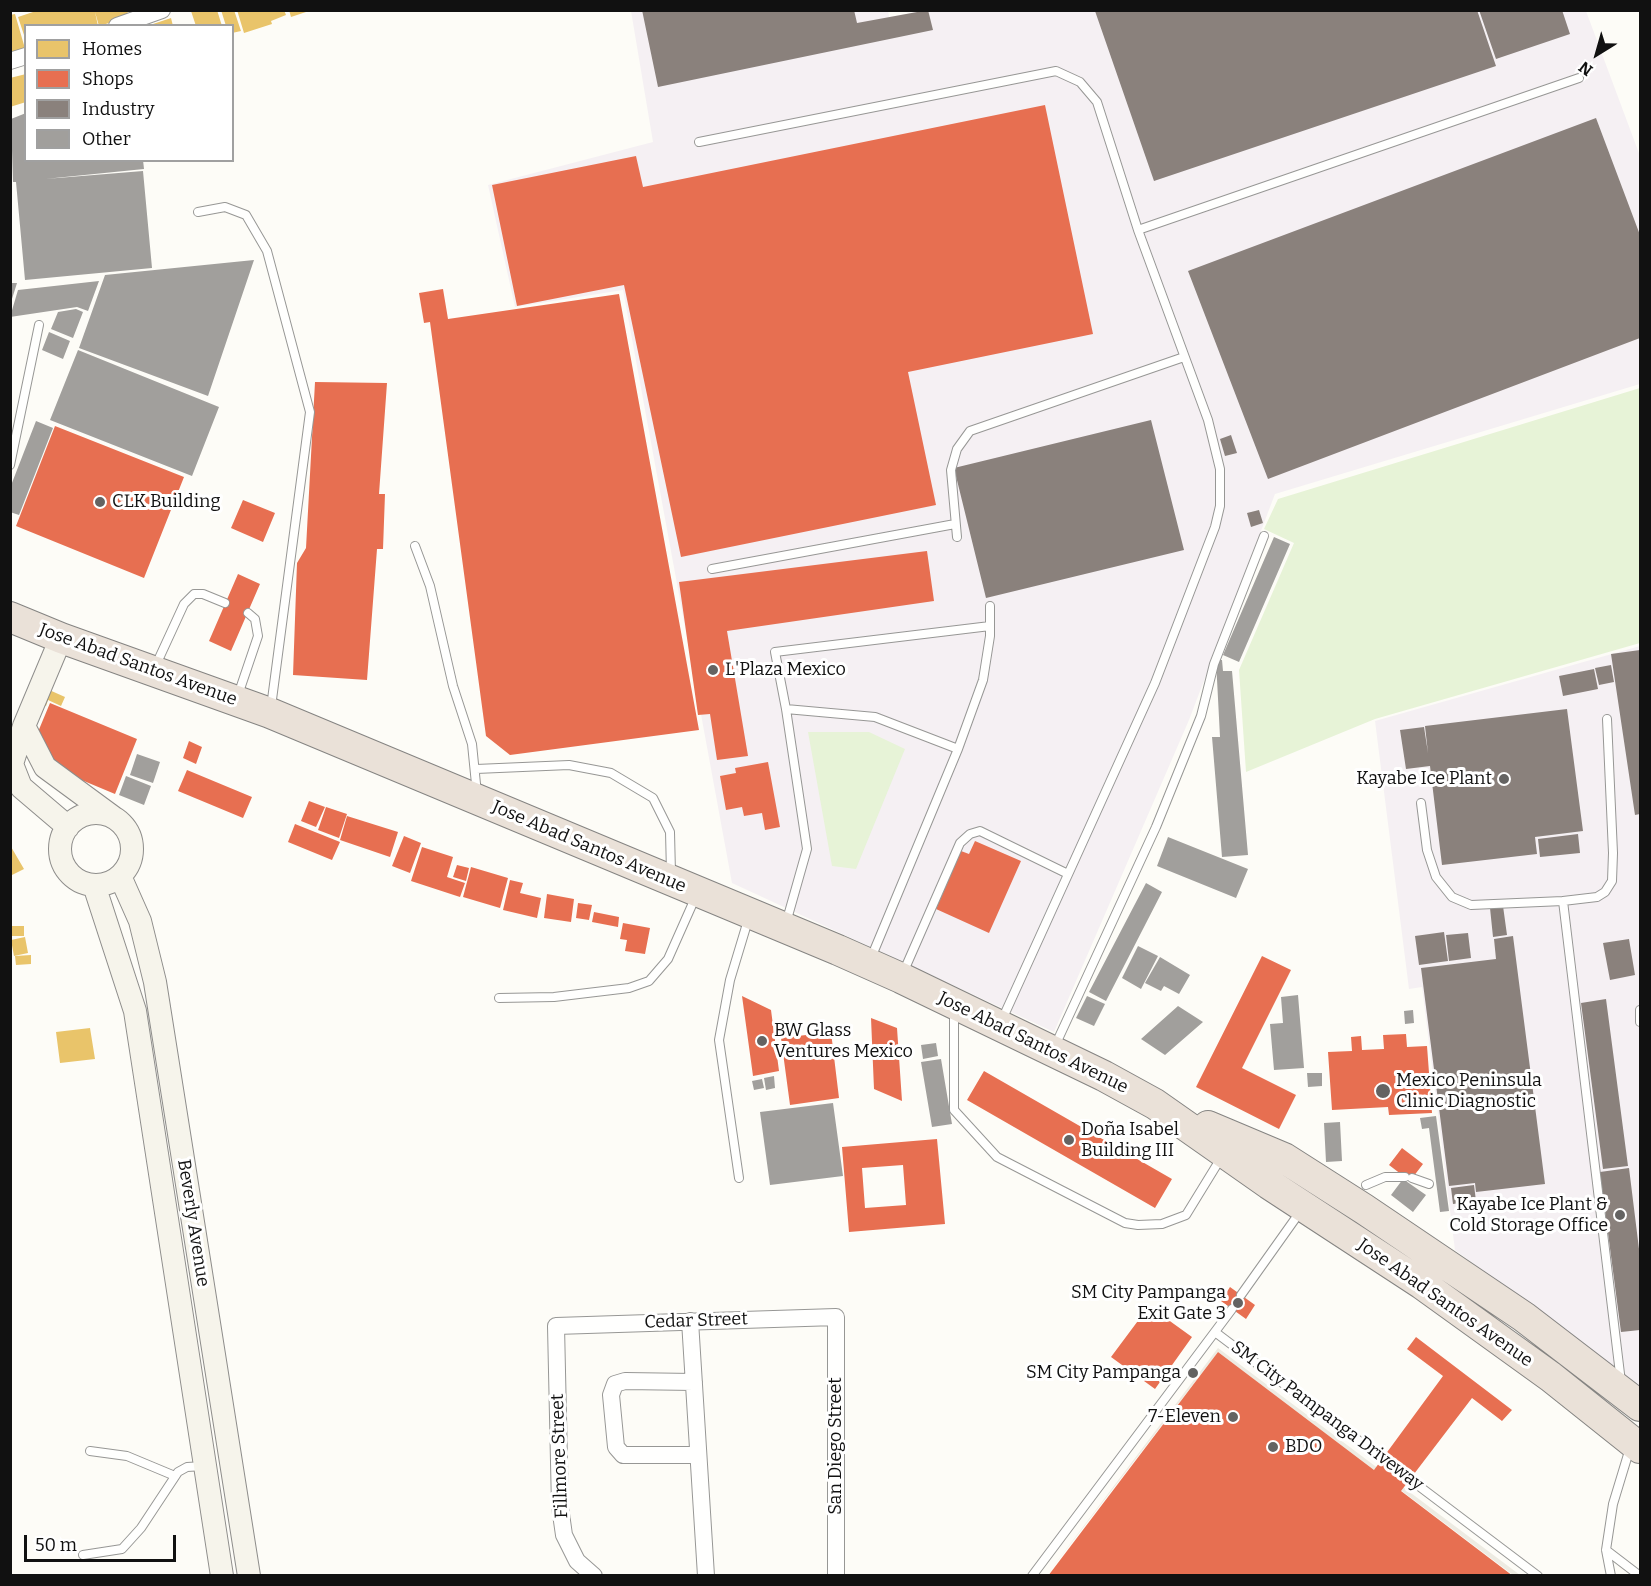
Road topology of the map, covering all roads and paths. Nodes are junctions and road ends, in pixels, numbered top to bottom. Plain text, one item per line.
1 (162, 10) edge
2 (123, 24) edge
3 (1579, 78) dead end
4 (699, 142) dead end
5 (198, 212) dead end
6 (1138, 230) junction
7 (39, 325) dead end
8 (1184, 357) junction
9 (10, 465) edge
10 (955, 524) junction
11 (1264, 536) dead end
12 (957, 537) dead end
13 (415, 546) dead end
14 (712, 569) dead end
15 (225, 603) dead end
16 (990, 606) dead end
17 (248, 612) dead end
18 (12, 622) edge
19 (990, 626) junction
20 (61, 638) junction
21 (153, 671) junction
22 (236, 701) junction
23 (786, 709) junction
24 (270, 713) junction
25 (1607, 719) dead end
26 (24, 726) junction
27 (958, 749) junction
28 (476, 769) junction
29 (478, 801) junction
30 (1421, 803) dead end
31 (117, 820) junction
32 (68, 827) junction
33 (1068, 874) junction
34 (120, 876) junction
35 (94, 885) junction
36 (684, 888) junction
37 (1563, 902) junction
38 (750, 914) junction
39 (784, 928) junction
40 (869, 964) junction
41 (901, 978) junction
42 (499, 998) dead end
43 (954, 1004) junction
44 (1641, 1010) edge
45 (1641, 1022) edge
46 (1000, 1025) junction
47 (1053, 1051) junction
48 (1155, 1104) junction
49 (1225, 1153) junction
50 (739, 1178) dead end
51 (1429, 1184) dead end
52 (1366, 1185) dead end
53 (1304, 1206) junction
54 (1490, 1293) junction
55 (1241, 1295) dead end
56 (1232, 1309) dead end
57 (836, 1317) joint
58 (1472, 1319) junction
59 (690, 1321) junction
60 (556, 1326) joint
61 (1215, 1332) junction
62 (694, 1382) junction
63 (1631, 1398) edge
64 (1636, 1445) edge
65 (90, 1451) dead end
66 (697, 1455) junction
67 (204, 1466) junction
68 (175, 1476) junction
69 (1606, 1550) junction
70 (83, 1555) dead end
71 (222, 1575) edge
72 (249, 1575) edge
73 (594, 1575) edge
74 (706, 1575) edge
75 (836, 1575) edge
76 (1032, 1575) edge
77 (1538, 1575) edge
78 (1611, 1575) edge
79 (1640, 1575) edge

1 - 2 street
3 - 6 lane
4 - 6 lane
5 - 24 lane
6 - 8 lane
7 - 9 lane
8 - 10 lane
8 - 33 lane
10 - 12 lane
10 - 14 lane
11 - 47 lane
13 - 28 lane
15 - 21 lane
16 - 19 lane
17 - 22 lane
18 - 20 highway, Jose Abad Santos Avenue
19 - 23 lane
19 - 27 lane
20 - 21 highway, Jose Abad Santos Avenue
20 - 26 street
21 - 22 highway, Jose Abad Santos Avenue
22 - 24 highway, Jose Abad Santos Avenue
23 - 27 lane
23 - 39 lane
24 - 29 highway, Jose Abad Santos Avenue
25 - 37 lane
26 - 31 street
26 - 32 street
27 - 40 lane
28 - 29 lane
28 - 36 lane
29 - 36 highway, Jose Abad Santos Avenue
30 - 37 lane
31 - 32 street
31 - 34 street
32 - 35 street
33 - 41 lane
33 - 46 lane
34 - 35 street
34 - 72 street, Beverly Avenue
35 - 67 street, Beverly Avenue
36 - 38 highway, Jose Abad Santos Avenue
36 - 42 lane
37 - 63 lane
38 - 39 highway, Jose Abad Santos Avenue
38 - 50 lane
39 - 40 highway, Jose Abad Santos Avenue
40 - 41 highway, Jose Abad Santos Avenue
41 - 43 highway, Jose Abad Santos Avenue
43 - 46 highway, Jose Abad Santos Avenue
43 - 49 lane
44 - 45 lane
46 - 47 highway, Jose Abad Santos Avenue
47 - 48 highway, Jose Abad Santos Avenue
48 - 49 highway, Jose Abad Santos Avenue
48 - 54 highway, Jose Abad Santos Avenue
49 - 53 highway, Jose Abad Santos Avenue
51 - 52 lane
53 - 55 lane
53 - 58 highway, Jose Abad Santos Avenue
54 - 58 highway
54 - 63 highway, Jose Abad Santos Avenue
56 - 61 lane
57 - 59 street, Cedar Street
57 - 75 street, San Diego Street
58 - 64 highway, Jose Abad Santos Avenue
59 - 60 street, Cedar Street
59 - 62 street
60 - 73 street, Fillmore Street
61 - 76 lane, SM City Pampanga Driveway
61 - 77 lane, SM City Pampanga Driveway
62 - 66 street
62 - 66 street
64 - 69 lane
65 - 68 lane
66 - 74 street
67 - 68 lane
67 - 71 street, Beverly Avenue
68 - 70 lane
69 - 78 lane
69 - 79 lane

